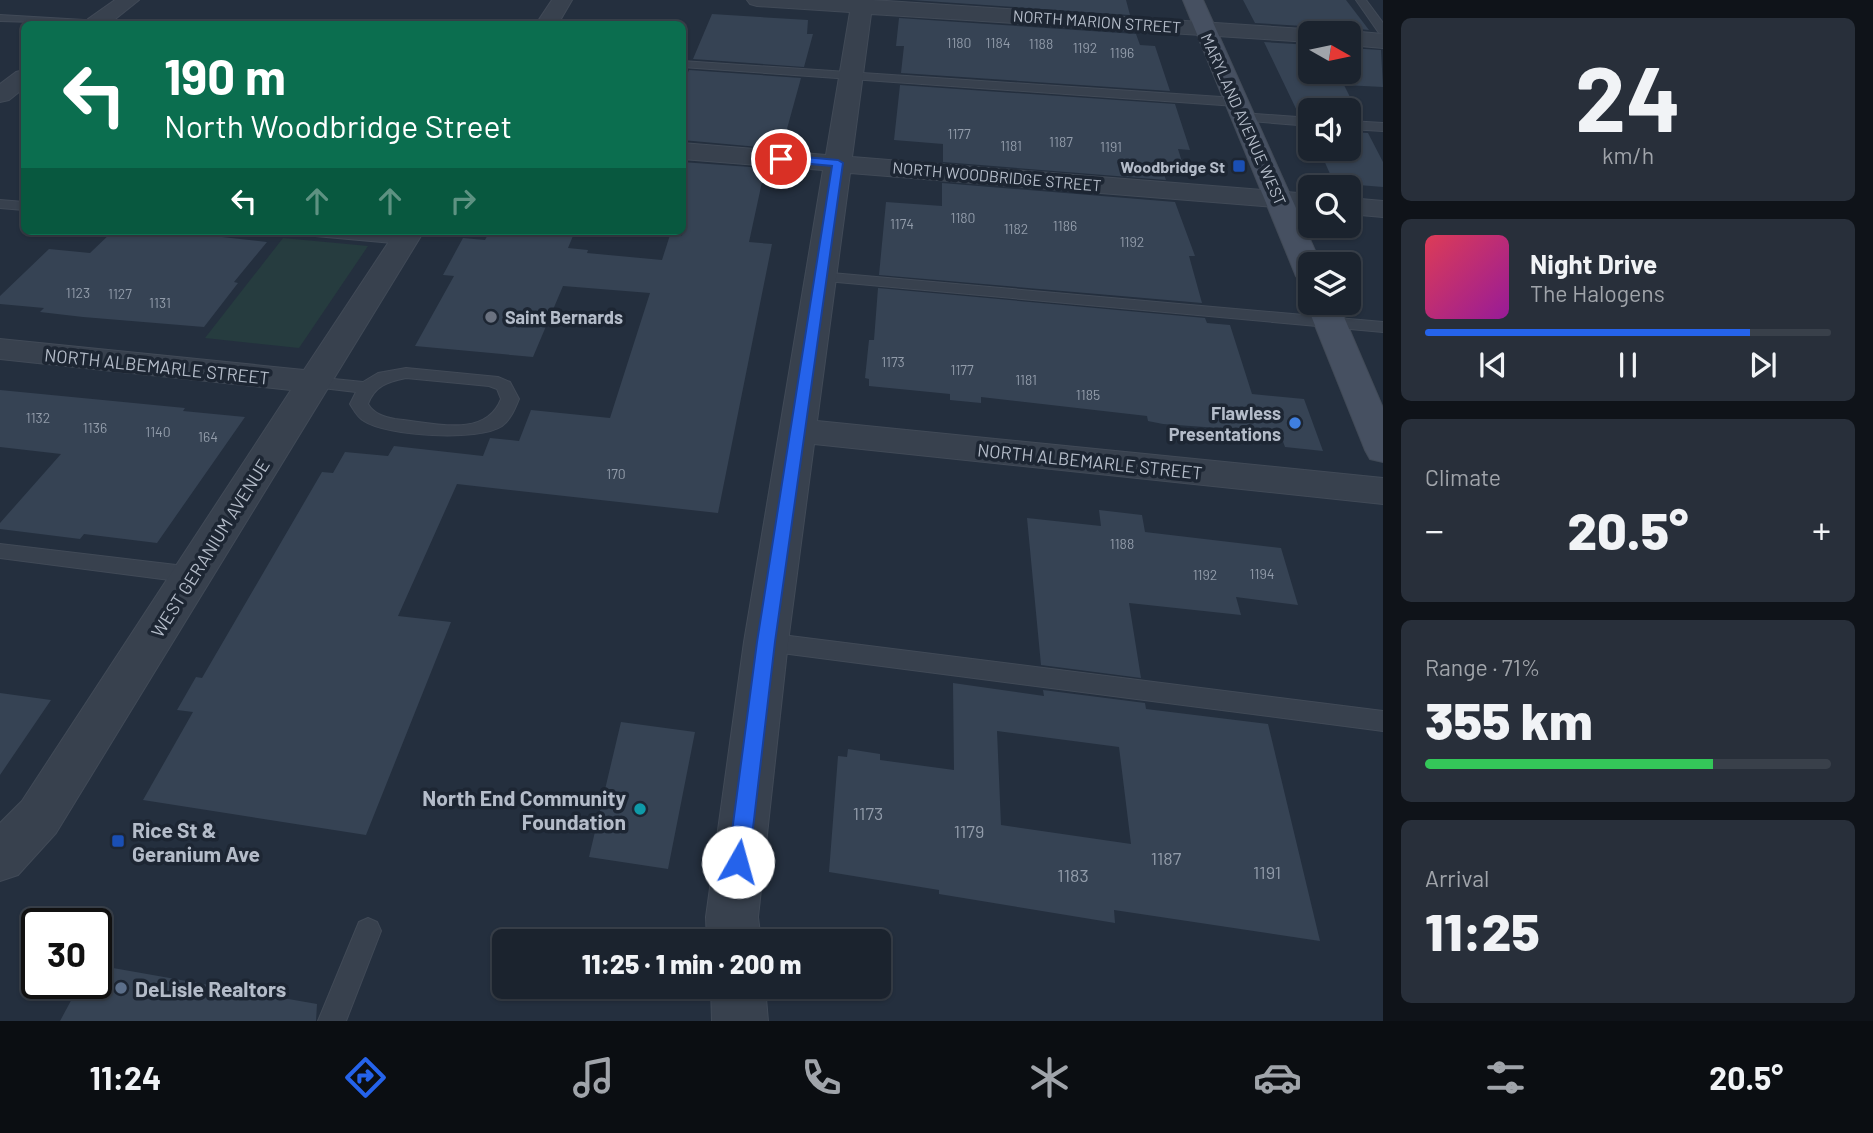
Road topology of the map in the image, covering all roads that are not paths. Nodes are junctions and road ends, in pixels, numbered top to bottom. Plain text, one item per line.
1 (129, 0) edge
2 (562, 0) edge
3 (757, 0) edge
4 (1193, 0) edge
5 (1362, 0) edge
6 (862, 3) edge
7 (0, 18) edge
8 (48, 21) edge
9 (101, 21) edge
10 (549, 21) edge
11 (1204, 28) junction
12 (1383, 31) edge
13 (1298, 35) edge
14 (1362, 39) edge
15 (1383, 41) edge
16 (686, 64) edge
17 (851, 75) junction
18 (21, 79) edge
19 (0, 95) edge
20 (0, 100) edge
21 (21, 102) edge
22 (1239, 110) junction
23 (1298, 120) edge
24 (1361, 126) edge
25 (1383, 127) edge
26 (686, 151) edge
27 (838, 163) junction
28 (1279, 199) junction
29 (1298, 201) edge
30 (0, 204) edge
31 (21, 206) edge
32 (1361, 207) edge
33 (1383, 209) edge
34 (407, 235) edge
35 (1301, 252) edge
36 (820, 277) junction
37 (1298, 310) edge
38 (1326, 315) edge
39 (1337, 315) edge
40 (1383, 327) edge
41 (0, 349) edge
42 (314, 382) junction
43 (366, 388) junction
44 (797, 431) junction
45 (1383, 450) edge
46 (1383, 491) edge
47 (0, 551) edge
48 (192, 575) junction
49 (766, 642) junction
50 (1383, 721) edge
51 (0, 858) edge
52 (733, 929) edge
53 (368, 931) dead end
54 (739, 999) edge
55 (332, 1021) edge
56 (740, 1021) edge

1 - 9 street
2 - 10 street
3 - 6 street, NORTH MARION STREET
4 - 11 main road, MARYLAND AVENUE WEST
5 - 12 lane
6 - 11 street, NORTH MARION STREET
6 - 17 street
7 - 8 lane
11 - 13 street, NORTH MARION STREET
11 - 22 main road, MARYLAND AVENUE WEST
14 - 15 street
16 - 17 lane
17 - 22 lane
17 - 27 street
18 - 19 street
20 - 21 street
22 - 23 lane
22 - 28 main road, MARYLAND AVENUE WEST
24 - 25 lane
26 - 27 street, NORTH WOODBRIDGE STREET
27 - 28 street, NORTH WOODBRIDGE STREET
27 - 36 street
28 - 29 street, NORTH WOODBRIDGE STREET
28 - 35 main road, MARYLAND AVENUE WEST
30 - 31 lane
32 - 33 street
34 - 42 street, WEST GERANIUM AVENUE
36 - 37 lane
36 - 44 street
38 - 45 main road
39 - 40 lane
41 - 42 street, NORTH ALBEMARLE STREET
42 - 43 lane
42 - 48 street, WEST GERANIUM AVENUE
43 - 43 lane
44 - 46 street, NORTH ALBEMARLE STREET
44 - 49 street
47 - 48 lane
48 - 51 street, WEST GERANIUM AVENUE
49 - 50 lane
49 - 52 street
53 - 55 lane
54 - 56 street

